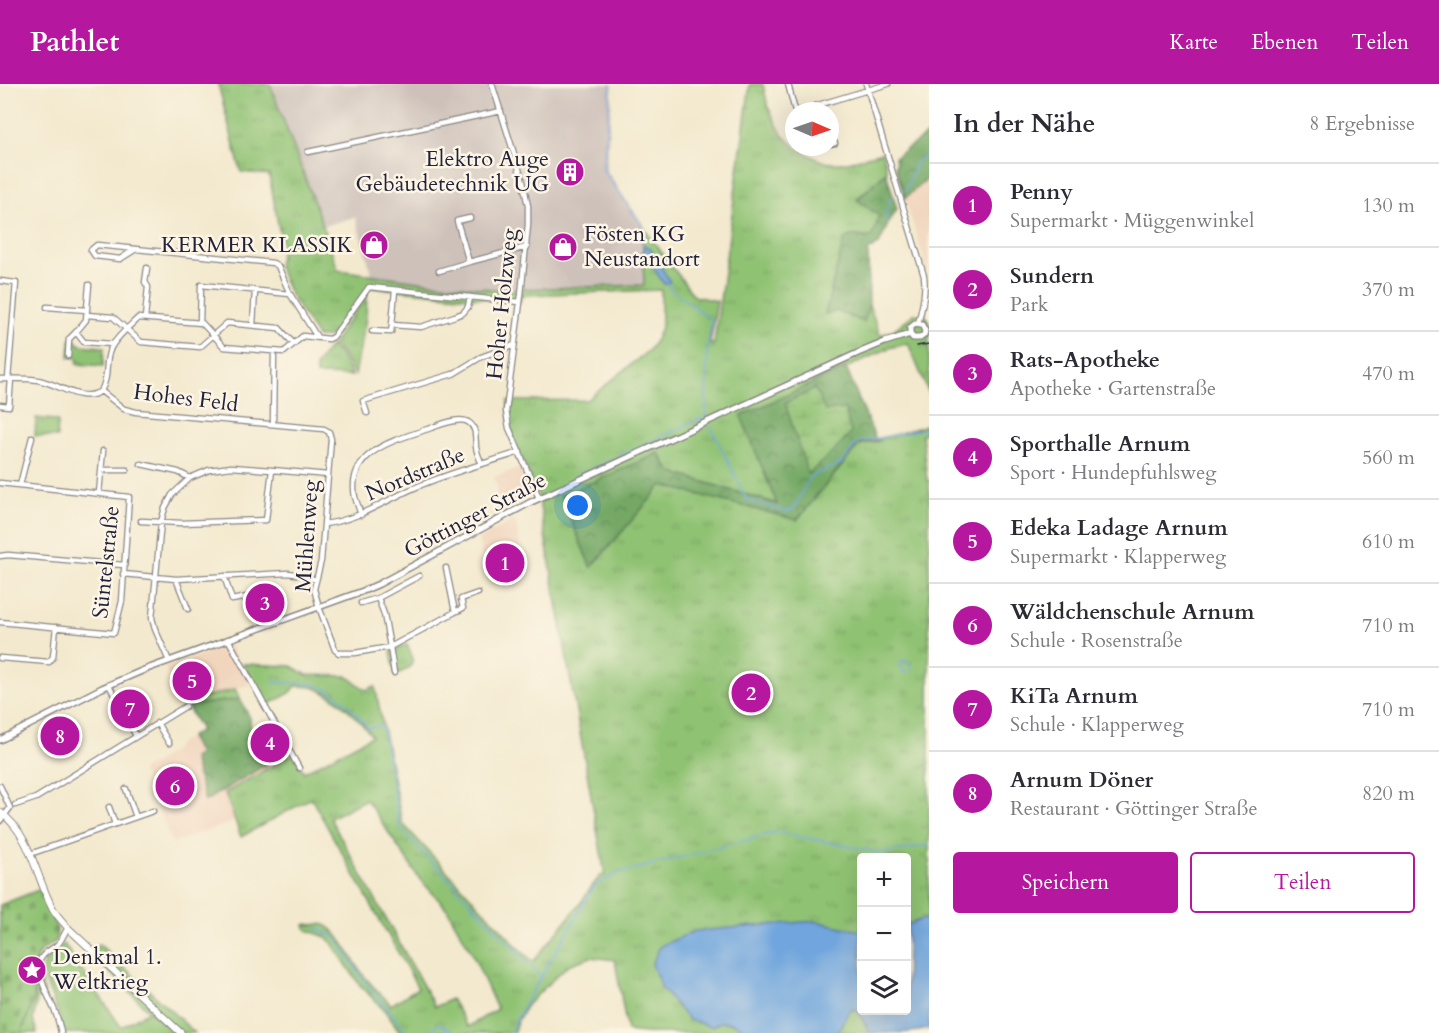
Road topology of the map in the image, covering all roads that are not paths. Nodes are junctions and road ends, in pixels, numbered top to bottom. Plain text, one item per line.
1 (492, 84) edge
2 (788, 84) edge
3 (866, 84) edge
4 (888, 84) edge
5 (868, 90) junction
6 (793, 102) edge
7 (827, 102) edge
8 (501, 111) junction
9 (308, 152) dead end
10 (470, 218) dead end
11 (527, 247) junction
12 (136, 249) junction
13 (469, 262) junction
14 (147, 268) dead end
15 (439, 271) dead end
16 (0, 281) edge
17 (89, 285) dead end
18 (395, 290) junction
19 (255, 291) junction
20 (290, 294) junction
21 (470, 297) junction
22 (520, 302) junction
23 (47, 307) dead end
24 (87, 312) junction
25 (145, 318) junction
26 (200, 323) junction
27 (918, 324) junction
28 (253, 325) junction
29 (392, 325) junction
30 (127, 329) junction
31 (927, 330) edge
32 (372, 331) dead end
33 (76, 332) junction
34 (910, 334) junction
35 (213, 336) junction
36 (317, 336) junction
37 (113, 344) junction
38 (294, 345) junction
39 (514, 345) junction
40 (274, 352) junction
41 (68, 357) dead end
42 (9, 379) junction
43 (0, 380) edge
44 (101, 391) junction
45 (0, 405) edge
46 (367, 413) dead end
47 (273, 424) junction
48 (329, 432) joint
49 (32, 437) dead end
50 (103, 451) dead end
51 (520, 452) junction
52 (141, 464) dead end
53 (482, 464) junction
54 (101, 470) junction
55 (127, 470) dead end
56 (272, 470) junction
57 (328, 475) junction
58 (190, 478) junction
59 (0, 483) edge
60 (20, 485) junction
61 (99, 493) junction
62 (539, 498) junction
63 (361, 514) junction
64 (141, 521) dead end
65 (161, 522) junction
66 (324, 524) junction
67 (0, 556) edge
68 (124, 565) junction
69 (446, 568) dead end
70 (123, 574) junction
71 (224, 576) junction
72 (419, 576) dead end
73 (155, 577) junction
74 (176, 579) junction
75 (316, 580) junction
76 (478, 594) dead end
77 (252, 596) dead end
78 (378, 598) junction
79 (461, 599) junction
80 (453, 601) junction
81 (361, 603) dead end
82 (319, 607) junction
83 (188, 609) dead end
84 (455, 612) junction
85 (0, 622) edge
86 (56, 627) junction
87 (228, 639) junction
88 (390, 647) junction
89 (0, 658) edge
90 (169, 661) junction
91 (394, 673) dead end
92 (109, 685) junction
93 (186, 706) dead end
94 (157, 723) junction
95 (136, 736) junction
96 (0, 740) edge
97 (169, 743) dead end
98 (299, 768) dead end
99 (0, 786) edge
100 (126, 789) dead end
101 (15, 805) dead end
102 (110, 807) dead end
103 (153, 811) dead end
104 (2, 816) edge
105 (136, 817) junction
106 (115, 824) junction
107 (30, 854) junction
108 (68, 928) junction
109 (61, 1033) edge
110 (181, 1033) edge

1 - 8 street, Hoher Holzweg
2 - 6 street
3 - 5 street
4 - 5 street
5 - 7 street
5 - 27 street
8 - 9 street
8 - 11 street, Hoher Holzweg
10 - 13 street
11 - 13 street
11 - 22 street, Hoher Holzweg
12 - 12 street
12 - 20 street
13 - 15 street
14 - 25 street
16 - 42 street
17 - 24 street
18 - 21 street
18 - 29 street
18 - 36 street
19 - 20 street
19 - 26 street
19 - 28 street
20 - 36 street
21 - 22 street
21 - 29 street
22 - 39 street, Hoher Holzweg
23 - 24 street
24 - 30 street
24 - 33 street
25 - 26 street
25 - 30 street
26 - 35 street
27 - 31 street
27 - 34 street
28 - 35 street
28 - 38 street
29 - 32 street
30 - 35 street
30 - 37 street
31 - 34 street
33 - 37 street
33 - 41 street
34 - 62 street, Göttinger Straße
35 - 40 street
36 - 38 street
37 - 44 street
38 - 40 street
39 - 46 street
39 - 51 street, Hoher Holzweg
40 - 47 street, Hohes Feld
42 - 43 street
42 - 44 street
42 - 45 street
44 - 47 street, Hohes Feld
47 - 48 street, Hohes Feld
48 - 57 street, Mühlenweg
49 - 60 street
50 - 54 street
51 - 53 street, Nordstraße
51 - 62 street, Hoher Holzweg
52 - 58 street
53 - 63 street, Nordstraße
53 - 63 street, Nordstraße
54 - 55 street
54 - 61 street
56 - 57 street
56 - 58 street
56 - 65 street
57 - 66 street, Mühlenweg
58 - 65 street
59 - 60 street
60 - 61 street
61 - 68 street, Süntelstraße
62 - 82 street, Göttinger Straße
63 - 66 street, Nordstraße
64 - 65 street
65 - 73 street
66 - 75 street, Mühlenweg
67 - 68 street
68 - 70 street, Süntelstraße
69 - 80 street
70 - 73 street
70 - 86 street, Süntelstraße
71 - 74 street
71 - 75 street
71 - 77 street
72 - 78 street
73 - 74 street
73 - 90 street
74 - 83 street
75 - 82 street, Mühlenweg
76 - 79 street
78 - 81 street
78 - 88 street
79 - 80 street
79 - 84 street
80 - 84 street
82 - 87 street, Göttinger Straße
82 - 88 street, Mühlenweg
84 - 88 street
85 - 86 street
86 - 89 street
87 - 90 street, Göttinger Straße
87 - 98 street
88 - 91 street
90 - 92 street, Göttinger Straße
92 - 95 street
92 - 96 street, Göttinger Straße
93 - 94 street
94 - 95 street
94 - 97 street
95 - 101 street
99 - 104 street
100 - 105 street
102 - 106 street
103 - 105 street
104 - 107 main road
105 - 106 street
106 - 107 street
107 - 108 main road
108 - 109 street
108 - 110 main road

